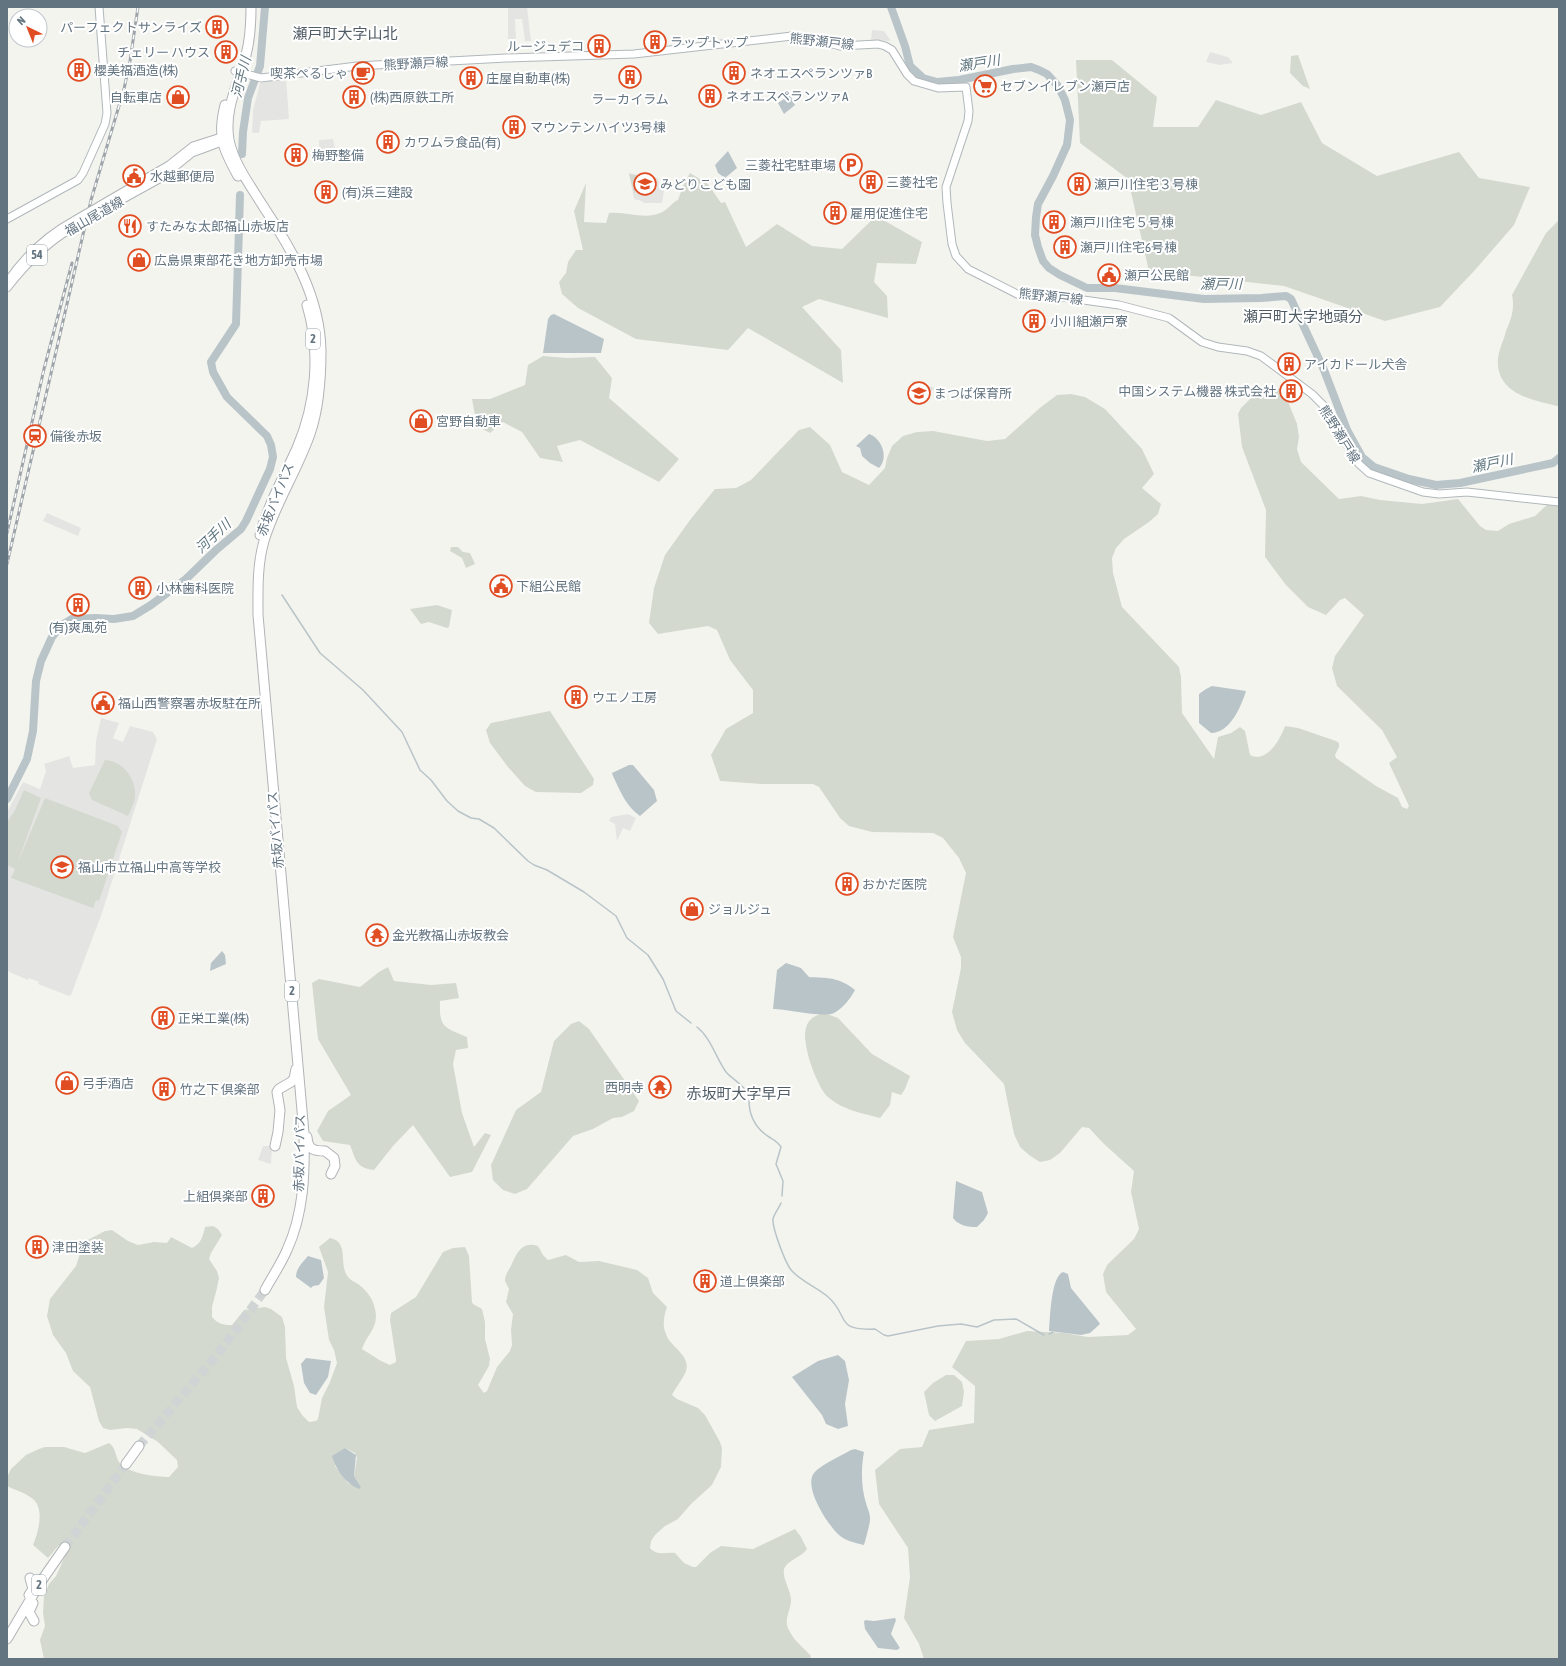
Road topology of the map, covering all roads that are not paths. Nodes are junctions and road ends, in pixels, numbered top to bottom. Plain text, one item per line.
1 (99, 7) edge
2 (247, 7) edge
3 (251, 7) edge
4 (242, 73) junction
5 (224, 140) junction
6 (7, 219) edge
7 (7, 282) edge
8 (7, 288) edge
9 (1559, 502) edge
10 (270, 757) junction
11 (296, 1066) junction
12 (300, 1084) junction
13 (281, 1087) junction
14 (301, 1133) junction
15 (275, 1146) dead end
16 (315, 1151) junction
17 (304, 1170) junction
18 (331, 1174) dead end
19 (294, 1224) junction
20 (286, 1250) dead end
21 (140, 1446) tunnel mouth
22 (126, 1464) tunnel mouth
23 (65, 1547) tunnel mouth
24 (56, 1559) junction
25 (16, 1626) junction
26 (7, 1639) edge

1 - 6 main road
2 - 4 highway, 2
3 - 4 highway, 2
4 - 5 highway, 2
4 - 9 main road, 熊野瀬戸線
5 - 7 main road, 福山尾道線 / 54, bridge
5 - 8 main road, 福山尾道線 / 54, bridge
5 - 10 highway, 赤坂バイパス / 2
10 - 11 highway, 赤坂バイパス / 2
10 - 12 highway, 赤坂バイパス / 2
11 - 13 highway
11 - 14 highway, 赤坂バイパス / 2
12 - 16 highway
12 - 17 highway, 赤坂バイパス / 2
13 - 14 highway
13 - 15 highway
14 - 19 highway, 赤坂バイパス / 2
16 - 17 highway
16 - 18 highway
17 - 19 highway, 赤坂バイパス / 2
19 - 20 highway, 赤坂バイパス / 2
21 - 22 highway
23 - 24 highway, 2
24 - 25 highway, 2
24 - 25 highway
25 - 26 highway, 2

